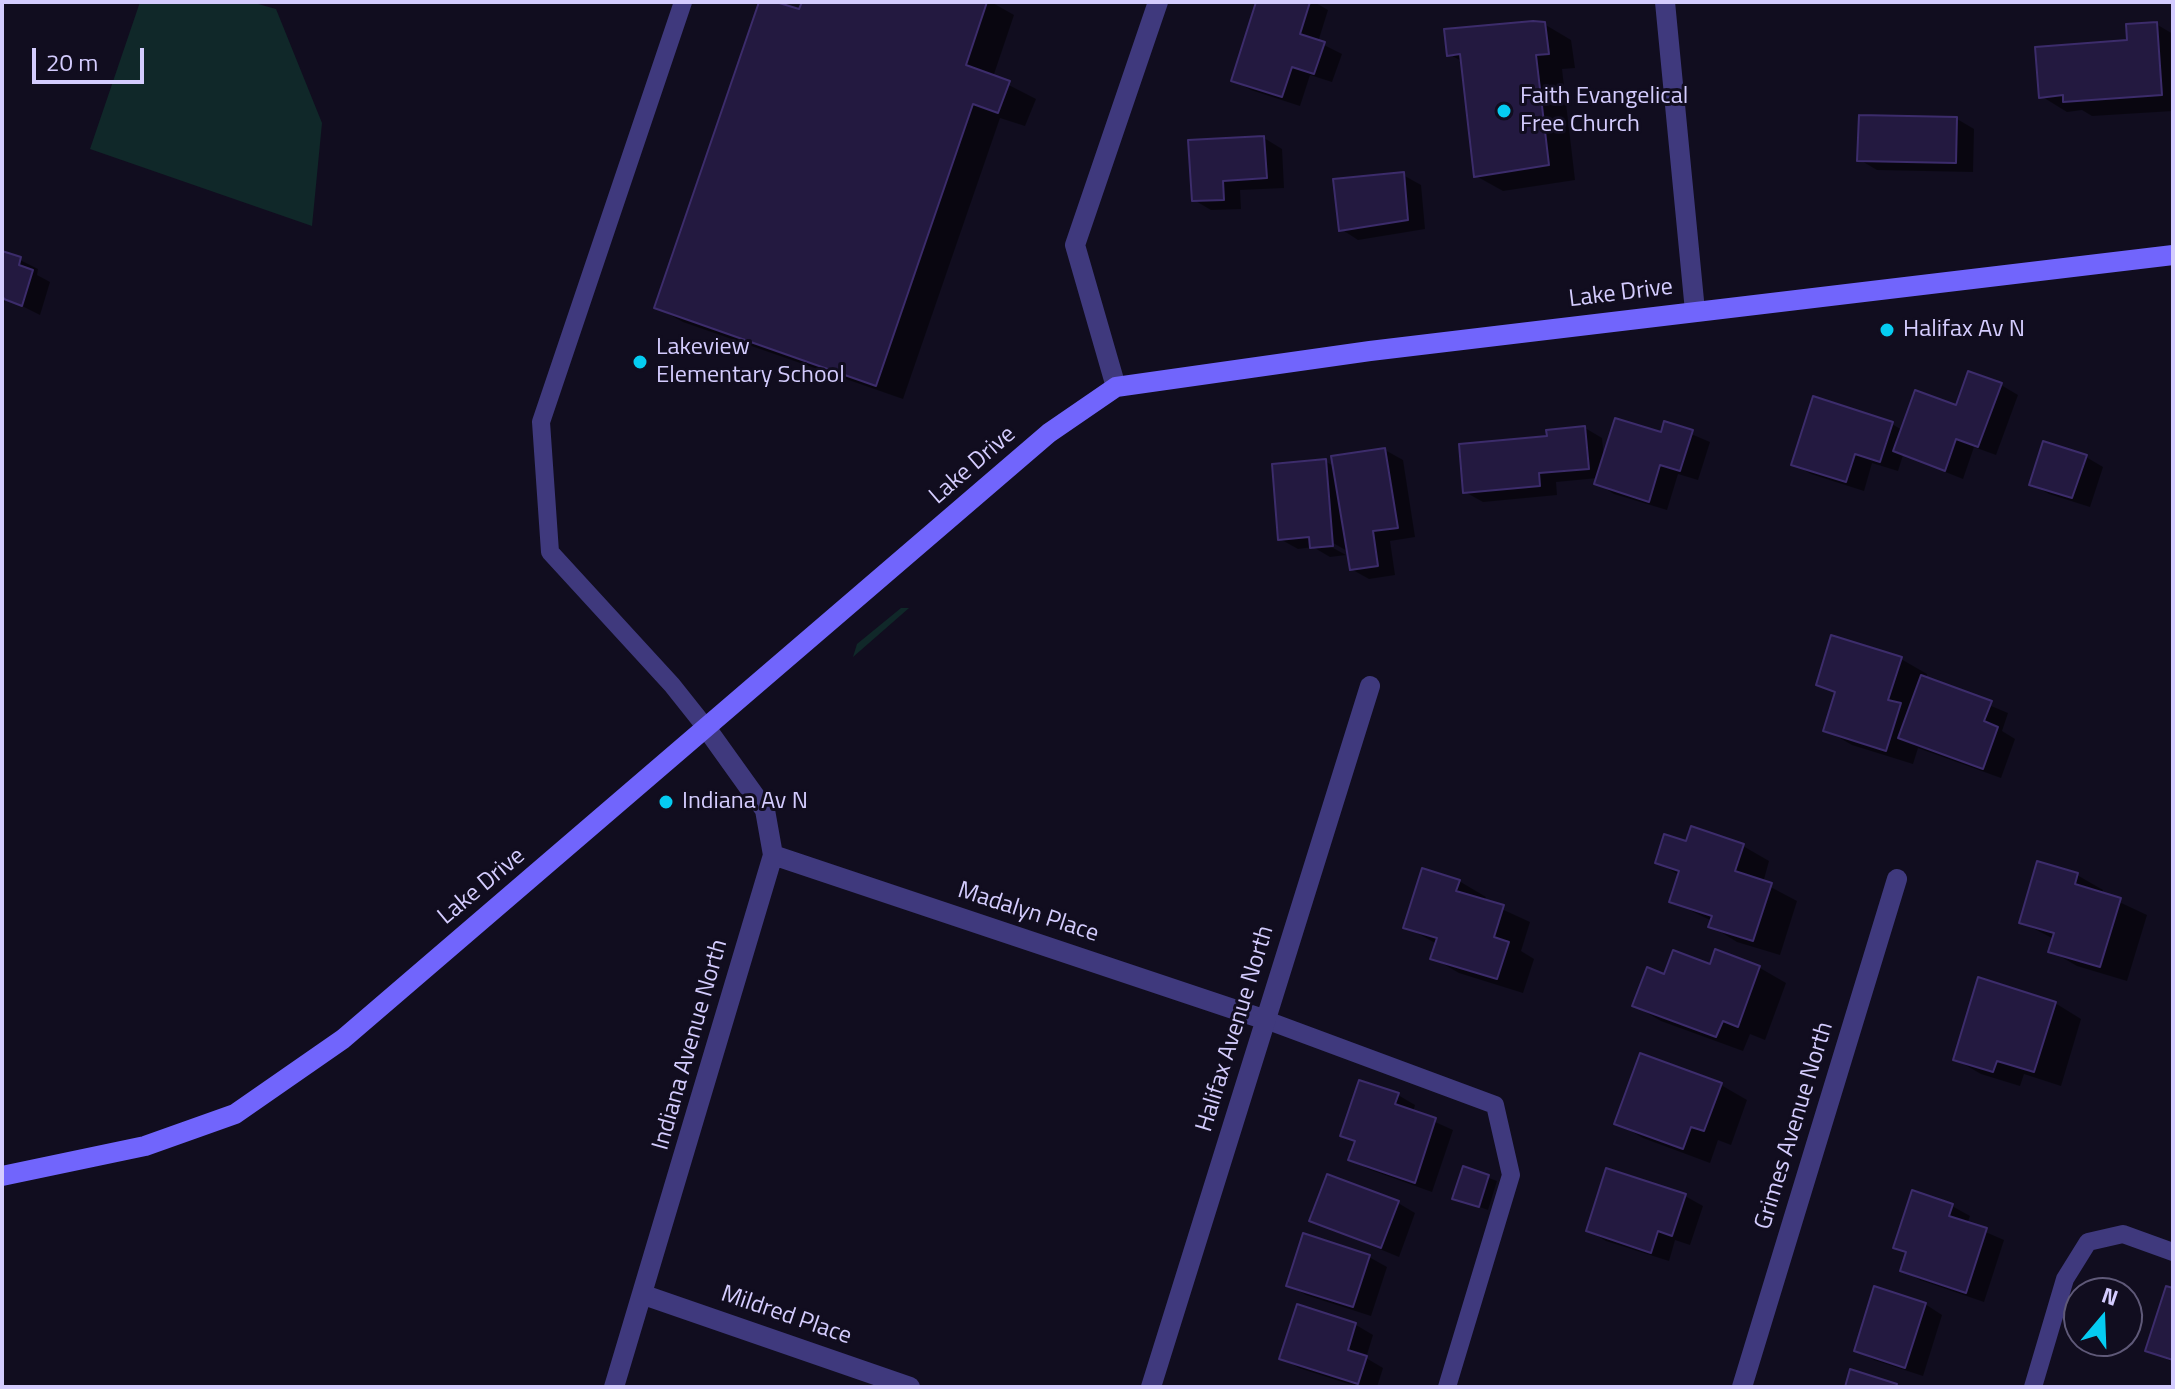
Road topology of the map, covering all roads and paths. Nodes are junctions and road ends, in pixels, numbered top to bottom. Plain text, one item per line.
1 (683, 2) edge
2 (1158, 2) edge
3 (1665, 2) edge
4 (2173, 255) edge
5 (1695, 311) junction
6 (1116, 387) junction
7 (1370, 686) dead end
8 (707, 729) junction
9 (773, 855) junction
10 (1897, 879) dead end
11 (1266, 1020) junction
12 (2, 1176) edge
13 (2173, 1252) edge
14 (644, 1295) junction
15 (614, 1387) edge
16 (910, 1387) edge
17 (1151, 1387) edge
18 (1447, 1387) edge
19 (1742, 1387) edge
20 (2033, 1387) edge

1 - 8 lane
2 - 6 street
3 - 5 street
4 - 5 street, Lake Drive
5 - 6 street, Lake Drive
6 - 8 street, Lake Drive
7 - 11 street, Halifax Avenue North
8 - 9 street, Indiana Avenue North
8 - 12 street, Lake Drive
9 - 11 street, Madalyn Place
9 - 14 street, Indiana Avenue North
10 - 19 street, Grimes Avenue North
11 - 17 street, Halifax Avenue North
11 - 18 lane
13 - 20 lane
14 - 15 street, Indiana Avenue North
14 - 16 street, Mildred Place

